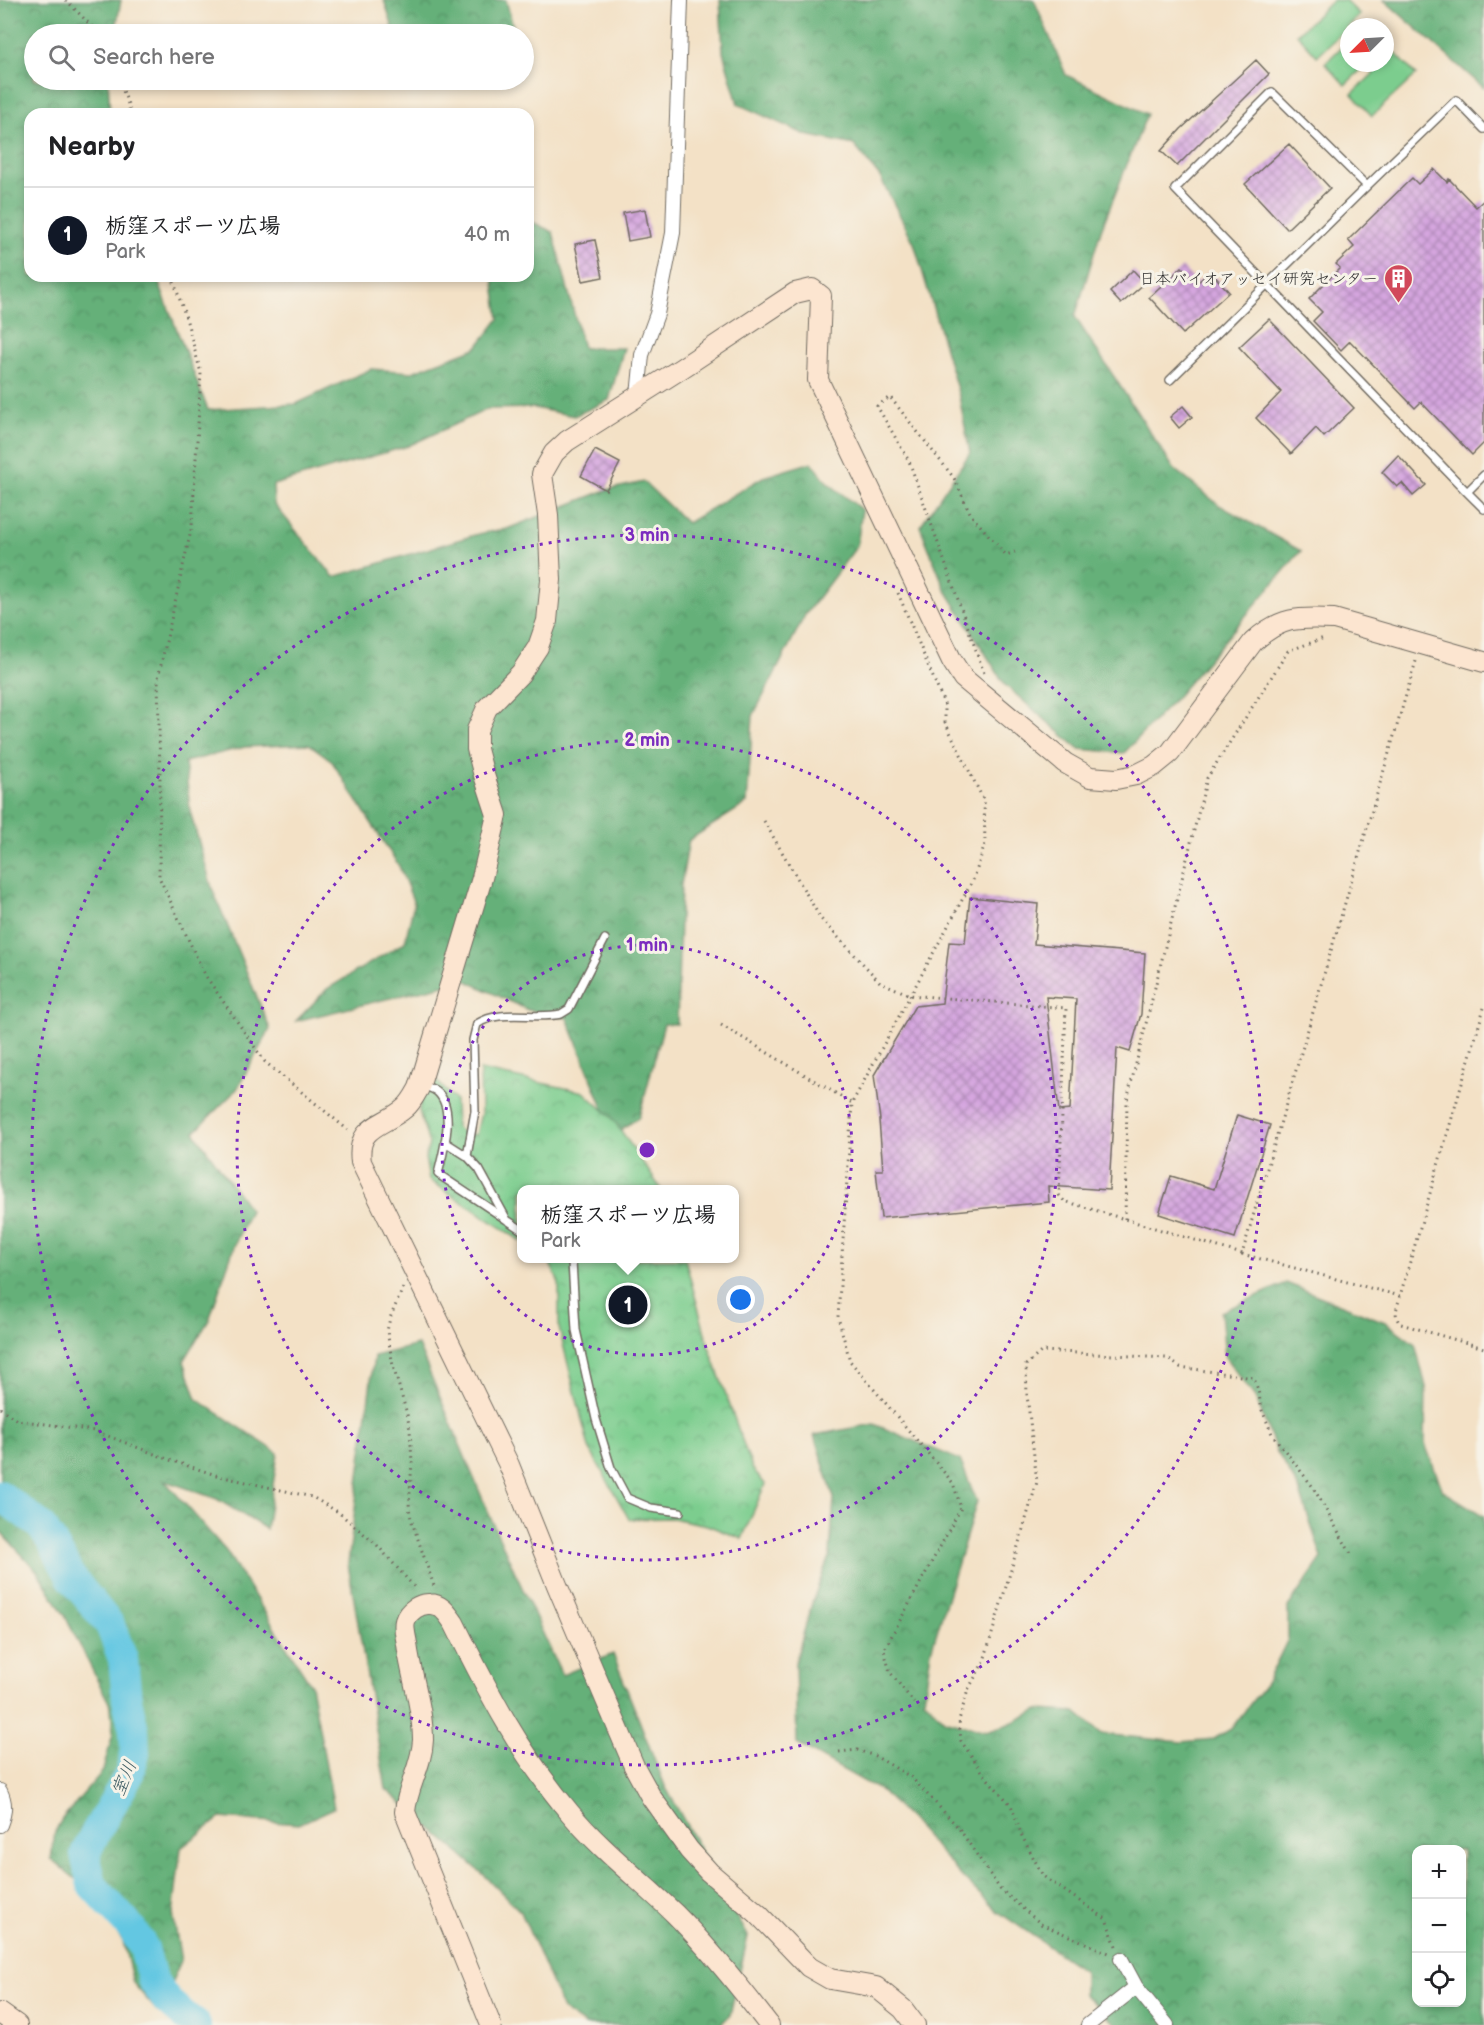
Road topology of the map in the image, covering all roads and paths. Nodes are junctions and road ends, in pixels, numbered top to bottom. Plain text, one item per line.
1 (66, 0) edge
2 (681, 0) edge
3 (89, 24) edge
4 (123, 90) edge
5 (129, 108) edge
6 (1484, 129) edge
7 (1367, 186) junction
8 (174, 282) edge
9 (1267, 284) junction
10 (1170, 380) dead end
11 (638, 396) junction
12 (1484, 475) edge
13 (1467, 492) junction
14 (1484, 509) edge
15 (1015, 552) dead end
16 (895, 587) dead end
17 (1325, 637) dead end
18 (1419, 644) junction
19 (1484, 662) edge
20 (996, 705) junction
21 (764, 821) dead end
22 (605, 939) dead end
23 (910, 995) junction
24 (1484, 1008) edge
25 (722, 1025) dead end
26 (420, 1084) junction
27 (852, 1103) junction
28 (361, 1140) junction
29 (445, 1142) junction
30 (467, 1156) junction
31 (1125, 1219) junction
32 (507, 1220) junction
33 (517, 1227) edge
34 (1242, 1254) junction
35 (572, 1263) edge
36 (404, 1286) dead end
37 (1400, 1296) junction
38 (1484, 1348) edge
39 (0, 1408) edge
40 (680, 1512) dead end
41 (1351, 1554) dead end
42 (427, 1603) junction
43 (914, 1702) dead end
44 (839, 1752) dead end
45 (0, 1791) edge
46 (0, 1825) edge
47 (1121, 1959) junction
48 (1136, 1987) junction
49 (0, 2013) edge
50 (17, 2025) edge
51 (490, 2025) edge
52 (769, 2025) edge
53 (915, 2025) edge
54 (1088, 2025) edge
55 (1167, 2025) edge

1 - 3 path
2 - 11 street
4 - 5 path
6 - 7 lane
7 - 9 lane
7 - 9 lane
8 - 28 path
9 - 10 lane
9 - 13 lane
11 - 20 street
11 - 26 street
12 - 13 lane
13 - 14 lane
15 - 20 path
16 - 23 path
17 - 31 path
18 - 19 street
18 - 20 street
18 - 34 path
21 - 23 path
22 - 30 lane
23 - 27 path
23 - 31 path
24 - 37 path
25 - 27 path
26 - 28 street
26 - 29 lane
27 - 43 path
28 - 53 street
29 - 30 lane
29 - 32 lane
30 - 32 lane
31 - 34 path
32 - 33 lane
34 - 37 path
35 - 40 lane
36 - 42 path
37 - 38 path
39 - 42 path
41 - 47 path
42 - 51 street
42 - 52 street
44 - 47 path
45 - 46 street
47 - 48 street
48 - 54 street
48 - 55 street
49 - 50 street

